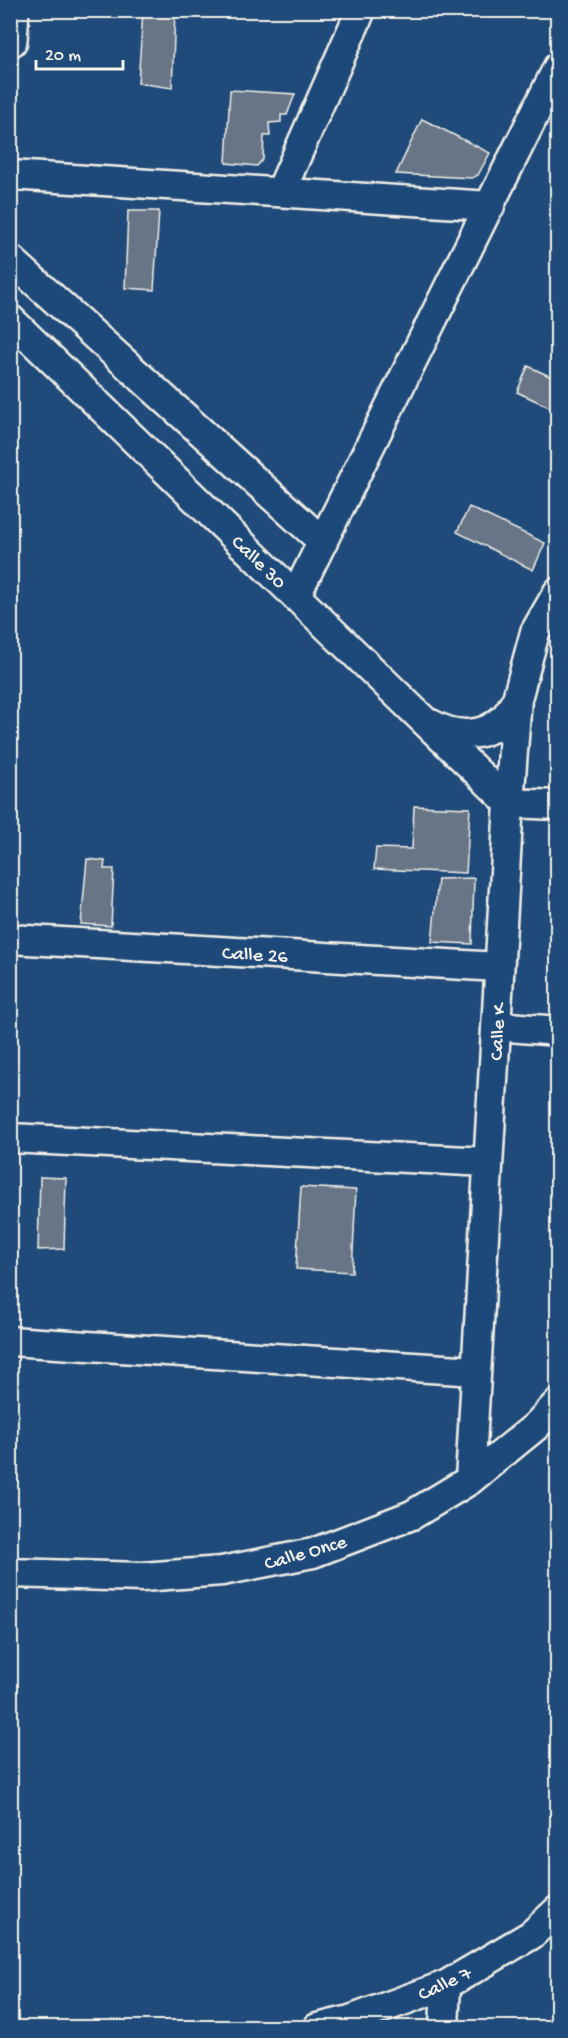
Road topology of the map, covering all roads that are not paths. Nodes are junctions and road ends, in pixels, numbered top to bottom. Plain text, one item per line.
1 (12, 10) edge
2 (361, 10) edge
3 (10, 40) edge
4 (558, 67) edge
5 (10, 175) edge
6 (281, 191) junction
7 (490, 206) junction
8 (10, 259) edge
9 (10, 319) edge
10 (323, 542) junction
11 (558, 592) edge
12 (296, 595) junction
13 (517, 699) junction
14 (421, 717) junction
15 (509, 803) junction
16 (558, 805) edge
17 (10, 939) edge
18 (500, 967) junction
19 (496, 1026) junction
20 (558, 1030) edge
21 (10, 1138) edge
22 (488, 1162) junction
23 (10, 1341) edge
24 (476, 1371) junction
25 (558, 1403) edge
26 (470, 1480) junction
27 (10, 1573) edge
28 (558, 1910) edge
29 (544, 1935) edge
30 (446, 1985) junction
31 (317, 2028) edge
32 (444, 2028) edge

1 - 3 street
2 - 6 street
4 - 7 street
5 - 6 street
6 - 7 street
7 - 10 street
8 - 10 street
9 - 12 street, Calle 30
10 - 12 street
11 - 13 street, Calle K
12 - 14 street, Calle 30
13 - 14 street
13 - 15 street, Calle K
14 - 15 street, Calle 30
15 - 16 street
15 - 18 street, Calle K
17 - 18 street, Calle 26
18 - 19 street, Calle K
19 - 20 street
19 - 22 street, Calle K
21 - 22 street
22 - 24 street, Calle K
23 - 24 street
24 - 26 street, Calle K
25 - 26 street, Calle Once
26 - 27 street, Calle Once
28 - 29 street, Calle 7
29 - 30 street, Calle 7
30 - 31 street, Calle 7
30 - 32 street

